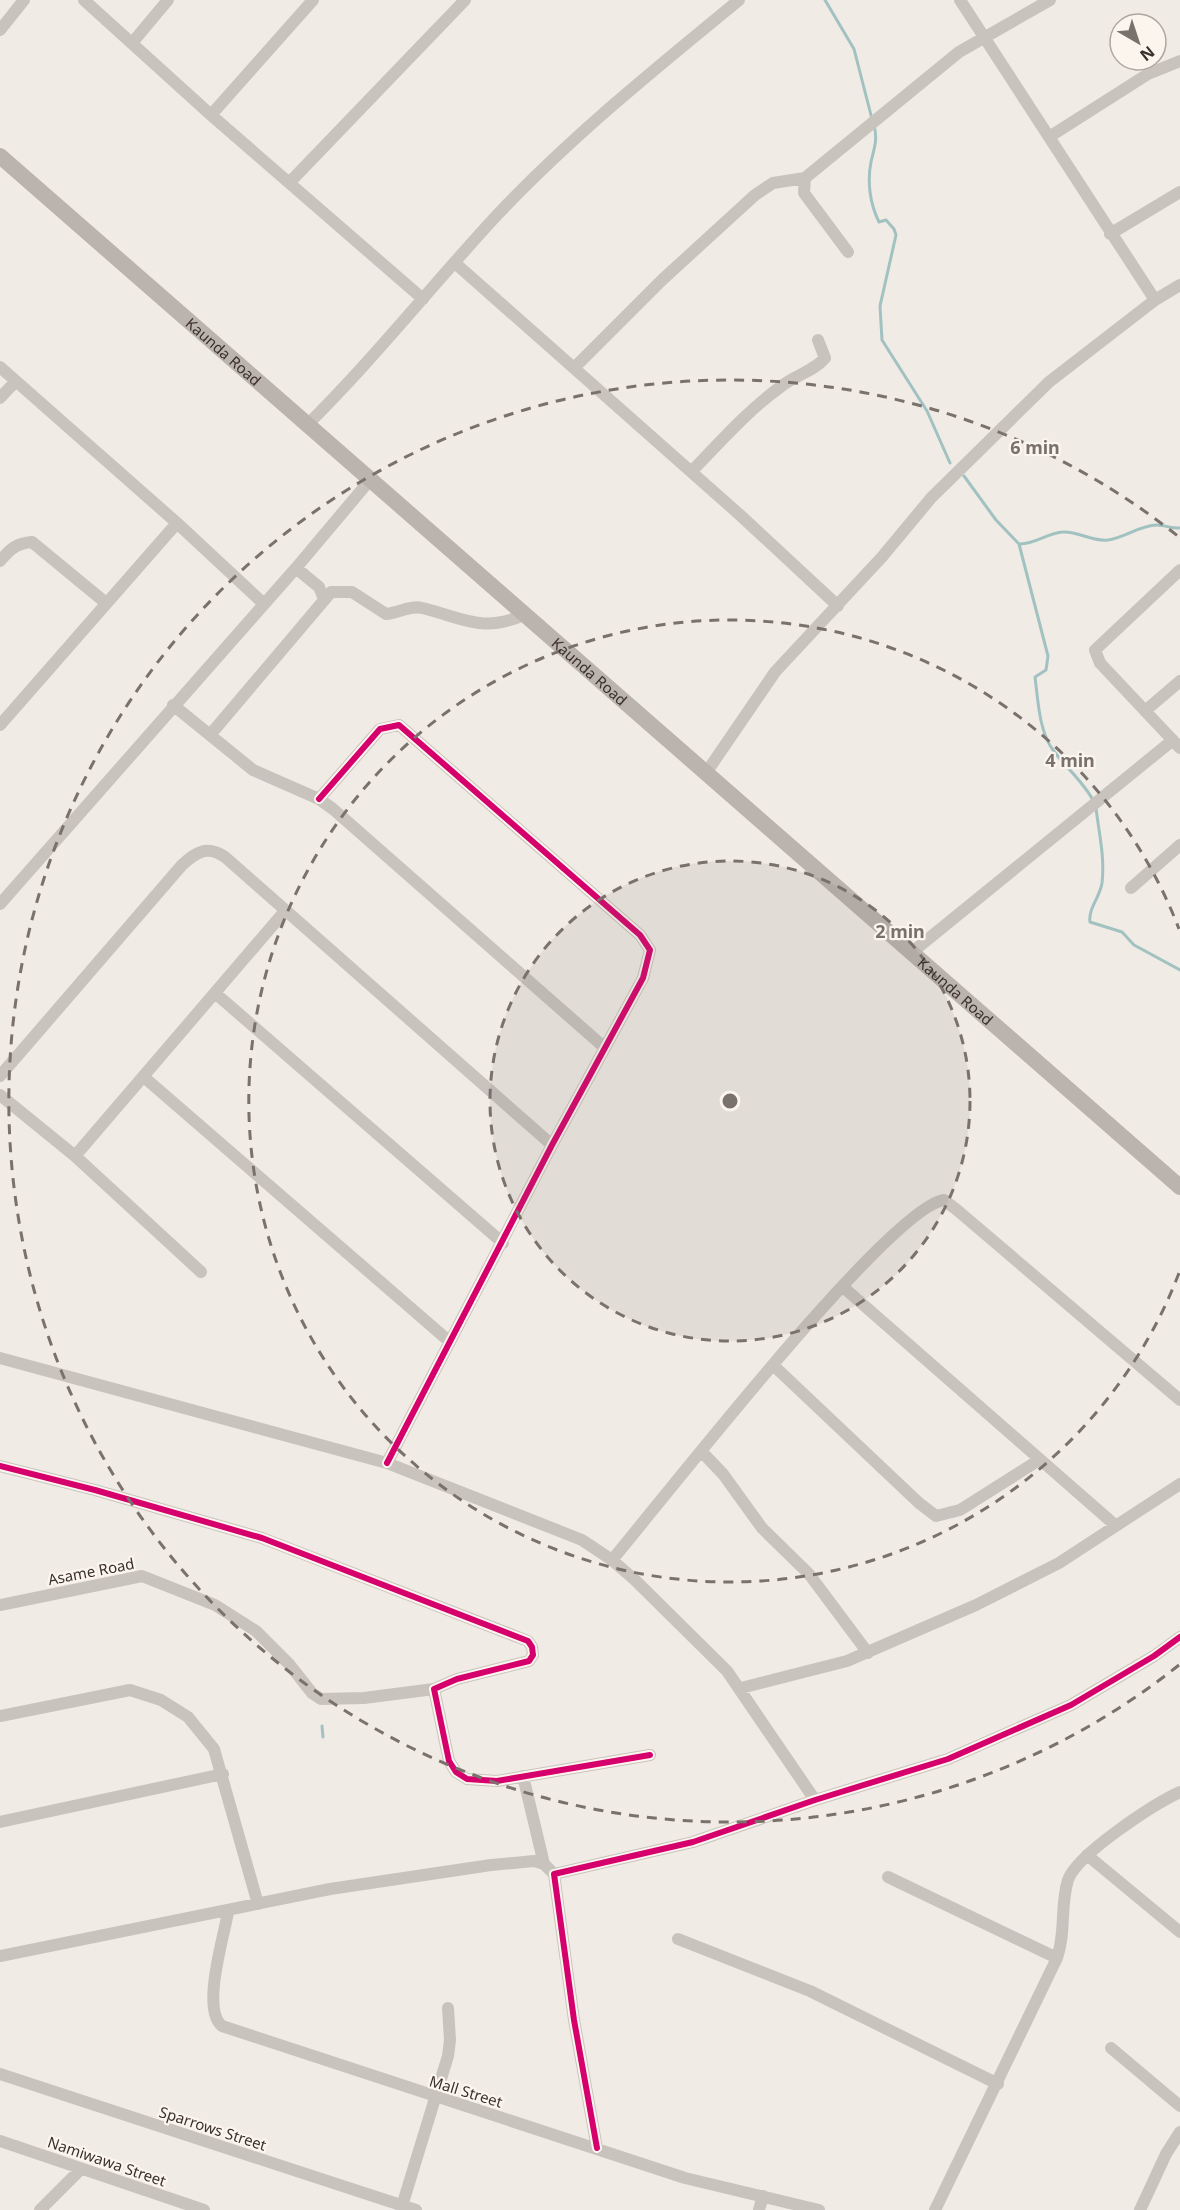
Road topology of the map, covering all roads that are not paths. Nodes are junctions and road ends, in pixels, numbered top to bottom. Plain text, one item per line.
1 (24, 0) edge
2 (84, 0) edge
3 (168, 0) edge
4 (313, 0) edge
5 (465, 0) edge
6 (739, 0) edge
7 (960, 0) edge
8 (1050, 0) edge
9 (0, 30) edge
10 (984, 37) junction
11 (132, 43) junction
12 (1180, 61) edge
13 (211, 115) junction
14 (1049, 137) junction
15 (0, 156) edge
16 (805, 178) junction
17 (290, 182) junction
18 (1180, 192) edge
19 (1110, 234) junction
20 (848, 252) dead end
21 (455, 263) junction
22 (1180, 285) edge
23 (423, 299) junction
24 (1155, 300) junction
25 (818, 340) dead end
26 (0, 367) edge
27 (574, 368) junction
28 (16, 381) junction
29 (0, 398) edge
30 (306, 426) junction
31 (692, 471) junction
32 (370, 480) junction
33 (177, 523) junction
34 (0, 561) edge
35 (296, 568) junction
36 (1180, 570) edge
37 (324, 599) junction
38 (106, 603) junction
39 (264, 604) junction
40 (838, 606) junction
41 (526, 614) junction
42 (1180, 681) edge
43 (173, 705) junction
44 (1145, 711) junction
45 (0, 725) edge
46 (210, 735) junction
47 (1176, 744) edge
48 (706, 773) junction
49 (319, 799) junction
50 (1180, 845) edge
51 (1131, 888) dead end
52 (0, 904) edge
53 (285, 911) junction
54 (911, 953) junction
55 (215, 993) junction
56 (605, 1048) junction
57 (0, 1076) edge
58 (145, 1078) junction
59 (0, 1095) edge
60 (552, 1145) junction
61 (75, 1156) junction
62 (1180, 1187) edge
63 (503, 1243) junction
64 (201, 1272) dead end
65 (843, 1287) junction
66 (450, 1342) junction
67 (0, 1358) edge
68 (773, 1365) junction
69 (1180, 1401) edge
70 (702, 1452) junction
71 (1039, 1460) junction
72 (387, 1464) junction
73 (0, 1466) edge
74 (1180, 1484) edge
75 (1115, 1525) junction
76 (612, 1560) junction
77 (0, 1605) edge
78 (1180, 1637) edge
79 (868, 1653) junction
80 (741, 1688) junction
81 (434, 1689) junction
82 (0, 1716) edge
83 (650, 1755) dead end
84 (223, 1774) junction
85 (523, 1776) junction
86 (1180, 1792) edge
87 (815, 1800) junction
88 (0, 1822) edge
89 (1087, 1855) junction
90 (544, 1864) junction
91 (554, 1874) junction
92 (888, 1877) dead end
93 (258, 1904) junction
94 (228, 1911) junction
95 (1180, 1932) edge
96 (678, 1939) dead end
97 (0, 1956) edge
98 (1058, 1958) junction
99 (448, 2008) dead end
100 (1111, 2048) dead end
101 (0, 2074) edge
102 (998, 2084) junction
103 (433, 2097) junction
104 (1180, 2106) edge
105 (1180, 2132) edge
106 (0, 2141) edge
107 (597, 2148) junction
108 (81, 2169) junction
109 (763, 2196) junction
110 (402, 2206) junction
111 (40, 2210) edge
112 (204, 2210) edge
113 (416, 2210) edge
114 (759, 2210) edge
115 (819, 2210) edge
116 (935, 2210) edge
117 (1140, 2210) edge

1 - 9 street
2 - 11 street
3 - 11 street
4 - 13 street
5 - 17 street
6 - 21 street
7 - 10 street
8 - 10 street
10 - 14 street
10 - 16 street
11 - 13 street
12 - 14 street
13 - 17 street
14 - 19 street
15 - 30 main road, Kaunda Road
16 - 20 street
16 - 27 street
17 - 23 street
18 - 19 street
19 - 24 street
21 - 23 street
21 - 27 street
22 - 24 street
23 - 30 street
24 - 40 street
25 - 31 street
26 - 28 street
27 - 31 street
28 - 29 street
28 - 33 street
30 - 32 main road, Kaunda Road
31 - 40 street
32 - 35 street
32 - 41 main road, Kaunda Road
33 - 38 street
33 - 39 street
34 - 38 street
35 - 37 street
35 - 39 street
36 - 44 street
37 - 41 street
37 - 46 street
38 - 45 street
39 - 43 street
40 - 48 street
41 - 48 main road, Kaunda Road
42 - 44 street
43 - 46 street
43 - 52 street
44 - 47 street
46 - 49 street
47 - 54 street
48 - 54 main road, Kaunda Road
49 - 56 street
49 - 56 street
50 - 51 street
53 - 55 street
53 - 57 street
53 - 60 street
54 - 62 main road, Kaunda Road
55 - 58 street
55 - 63 street
56 - 60 street
58 - 61 street
58 - 66 street
59 - 61 street
60 - 63 street
61 - 64 street
63 - 66 street
65 - 68 street
65 - 69 street
65 - 71 street
66 - 72 street
67 - 72 street
68 - 70 street
68 - 71 street
70 - 76 street
70 - 79 street
71 - 75 street
72 - 76 street
73 - 81 street
74 - 75 street
75 - 79 street
76 - 80 street
77 - 81 street, Asame Road
78 - 87 street
79 - 80 street
80 - 87 street
81 - 85 street
82 - 84 street
83 - 85 street
84 - 88 street
84 - 93 street
85 - 90 street
86 - 89 street
87 - 91 street
89 - 95 street
89 - 98 street
90 - 91 street
90 - 93 street
91 - 107 street
92 - 98 street
93 - 94 street
94 - 97 street
94 - 103 street, Mall Street
96 - 102 street
98 - 102 street
99 - 103 street
100 - 104 street
101 - 110 street, Sparrows Street
102 - 116 street
103 - 107 street, Mall Street
103 - 110 street
105 - 117 street
106 - 108 street, Namiwawa Street
107 - 109 street, Mall Street
108 - 111 street
108 - 112 street, Namiwawa Street
109 - 114 street
109 - 115 street, Mall Street
110 - 113 street, Sparrows Street

